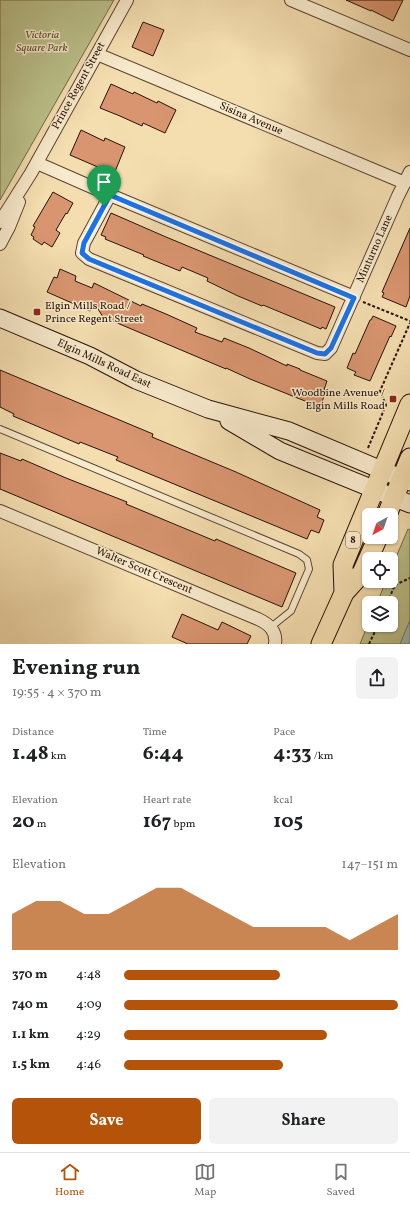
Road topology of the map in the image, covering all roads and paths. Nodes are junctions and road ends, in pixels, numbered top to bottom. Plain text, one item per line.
1 (127, 0) edge
2 (291, 0) edge
3 (410, 50) edge
4 (97, 54) junction
5 (34, 168) junction
6 (407, 178) edge
7 (110, 195) junction
8 (0, 222) edge
9 (0, 244) edge
10 (354, 298) junction
11 (0, 318) edge
12 (410, 322) edge
13 (410, 404) edge
14 (208, 409) junction
15 (0, 429) edge
16 (368, 448) dead end
17 (410, 458) edge
18 (383, 470) junction
19 (406, 480) edge
20 (374, 490) junction
21 (402, 501) edge
22 (394, 508) edge
23 (0, 511) edge
24 (375, 544) edge
25 (410, 578) edge
26 (398, 584) edge
27 (344, 593) junction
28 (271, 627) junction
29 (375, 632) edge
30 (275, 644) edge
31 (321, 644) edge
32 (369, 644) edge

1 - 4 street, Prince Regent Street
2 - 3 street
4 - 5 street, Prince Regent Street
4 - 6 street, Sisina Avenue
5 - 7 street
5 - 8 street, Prince Regent Street
5 - 9 street, Prince Regent Street
6 - 10 street, Minturno Lane
7 - 10 street
7 - 10 street, Minturno Lane
10 - 12 path
11 - 14 main road, Elgin Mills Road East
12 - 16 path
13 - 18 main road, 8
14 - 18 main road, Elgin Mills Road East
14 - 20 main road, Elgin Mills Road East
15 - 28 lane
17 - 19 main road
18 - 19 main road, Elgin Mills Road East
18 - 20 main road, 8
19 - 21 main road
20 - 21 main road, Elgin Mills Road East
20 - 27 main road, 8
21 - 22 main road
23 - 28 street, Walter Scott Crescent
24 - 27 main road
25 - 26 path
27 - 31 main road
28 - 30 street
29 - 32 path

